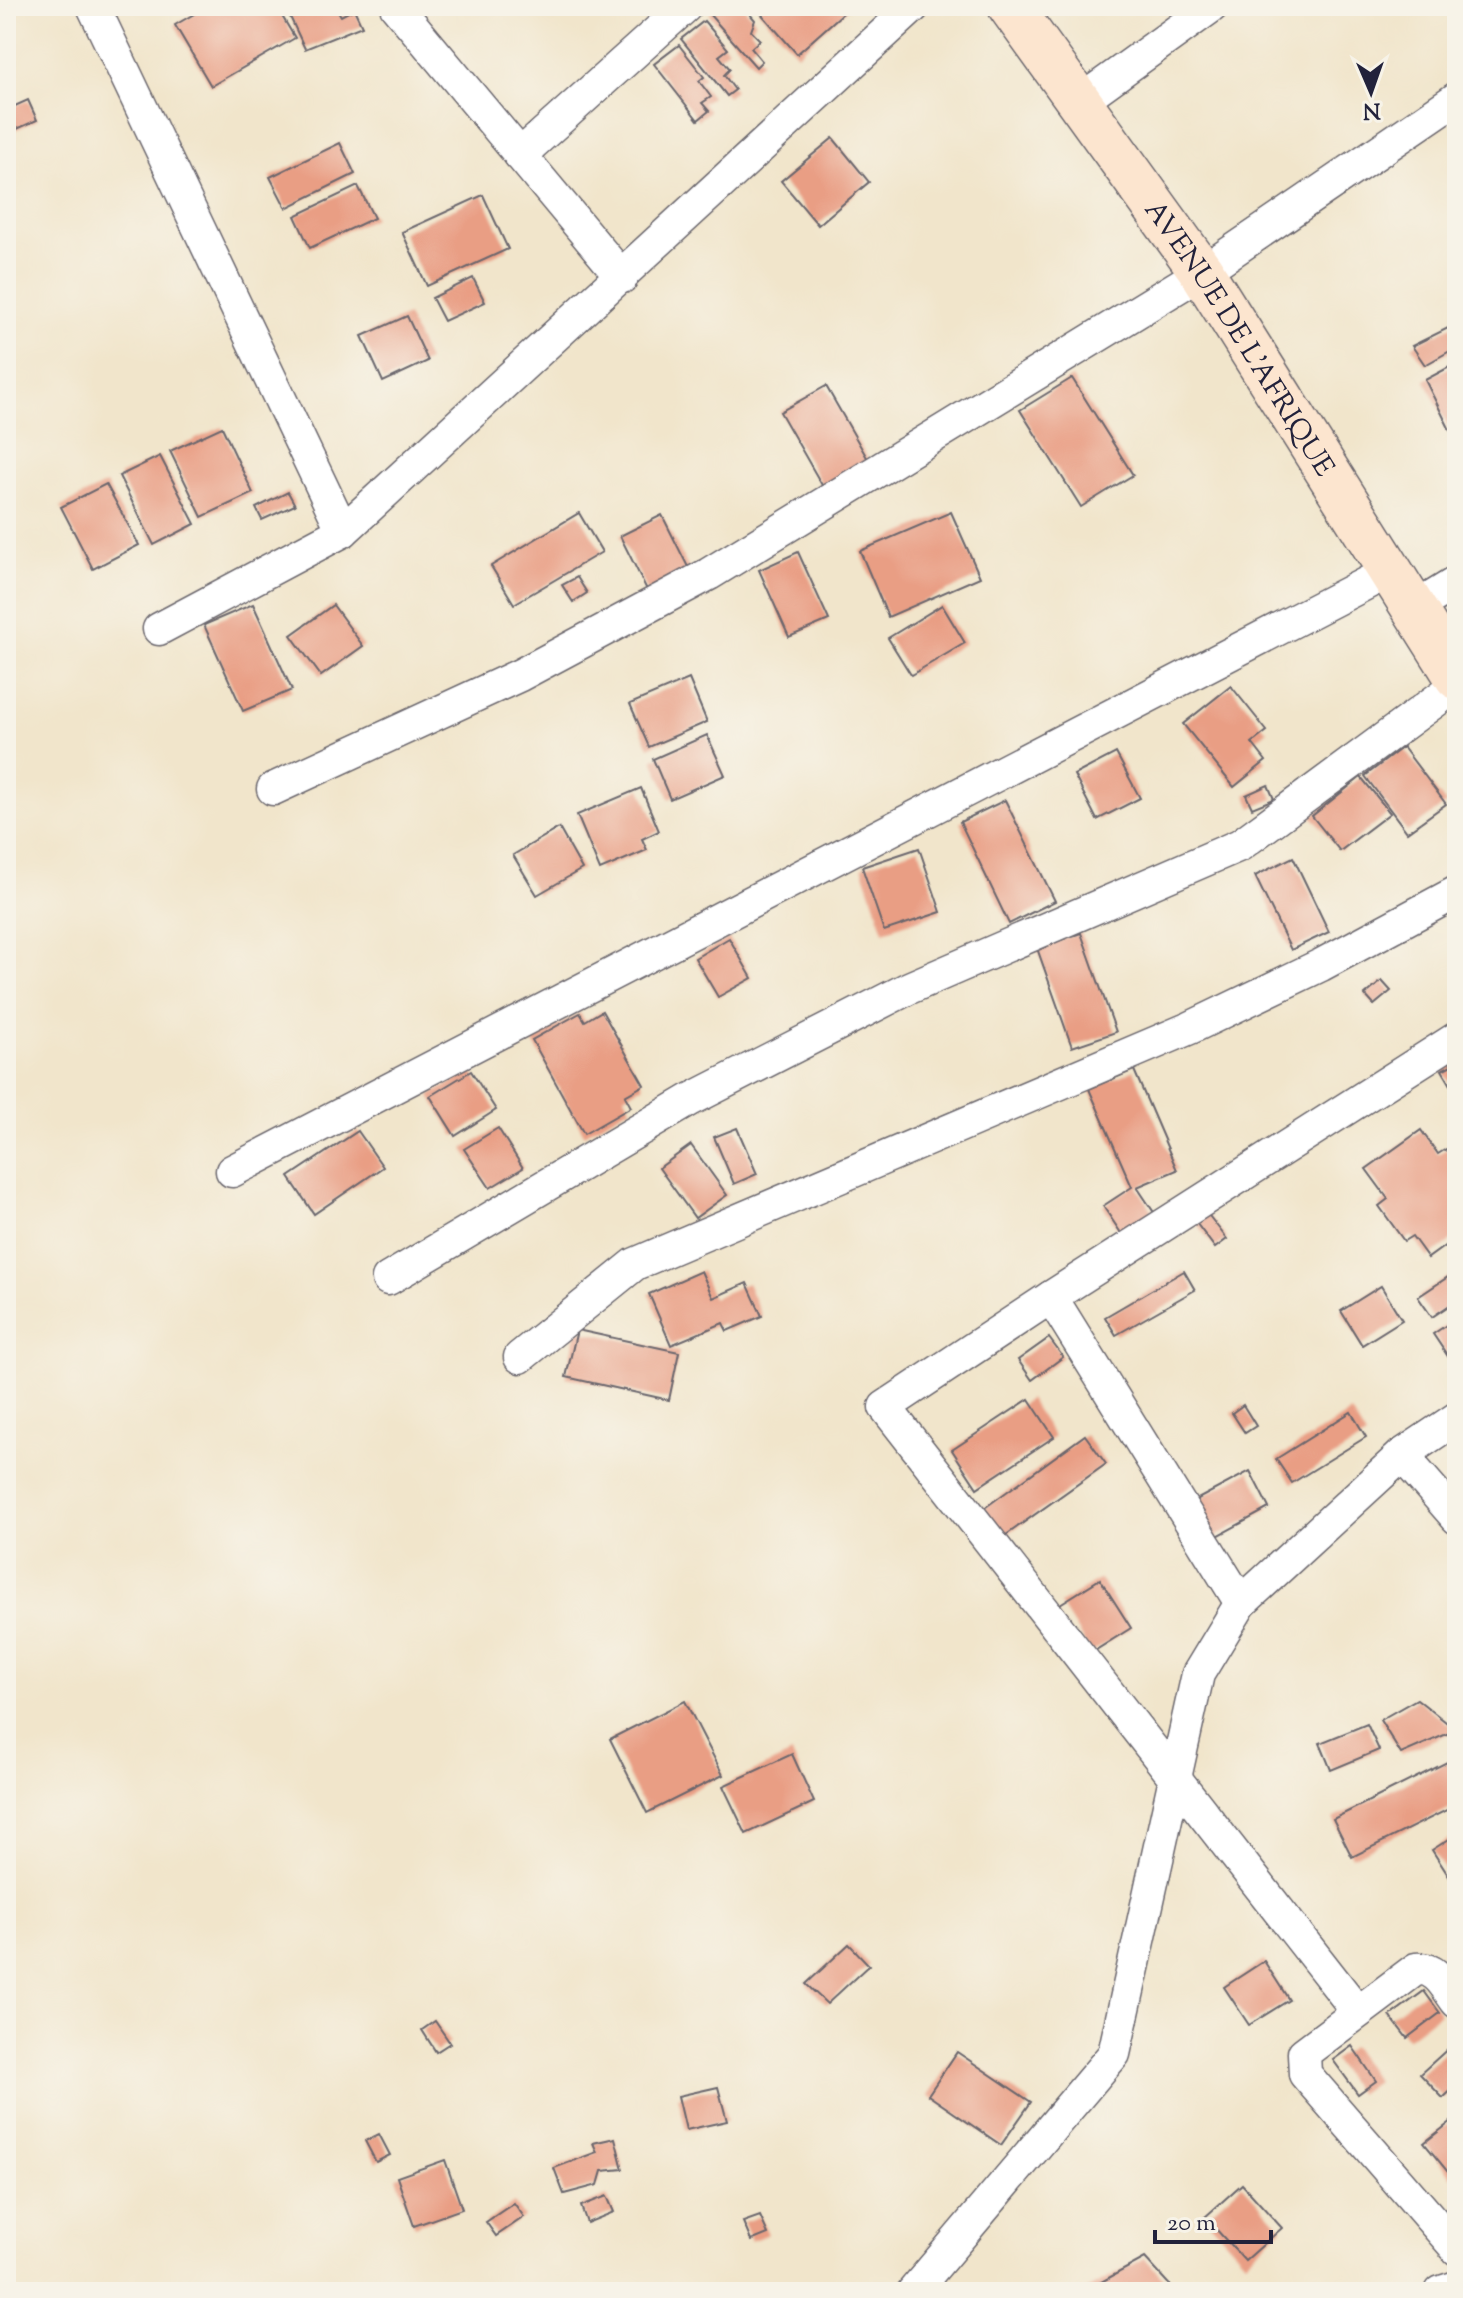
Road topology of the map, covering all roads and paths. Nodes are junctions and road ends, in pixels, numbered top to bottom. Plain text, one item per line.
1 (93, 6) edge
2 (396, 6) edge
3 (686, 6) edge
4 (914, 6) edge
5 (1010, 6) edge
6 (1212, 6) edge
7 (1457, 98) edge
8 (1079, 102) junction
9 (520, 155) junction
10 (1202, 272) junction
11 (622, 277) junction
12 (343, 531) junction
13 (1392, 570) junction
14 (1457, 582) edge
15 (1415, 608) junction
16 (159, 629) dead end
17 (1457, 677) edge
18 (1457, 685) edge
19 (273, 789) dead end
20 (1457, 892) edge
21 (1457, 1038) edge
22 (232, 1171) dead end
23 (388, 1279) dead end
24 (1051, 1297) junction
25 (520, 1357) dead end
26 (1457, 1418) edge
27 (1402, 1455) junction
28 (1457, 1518) edge
29 (1241, 1603) junction
30 (1175, 1780) junction
31 (1457, 2002) edge
32 (1358, 2012) junction
33 (1457, 2249) edge
34 (1457, 2287) edge
35 (913, 2292) edge
36 (1441, 2292) edge

1 - 12 street
2 - 9 street
3 - 9 street
4 - 11 street
5 - 8 main road, AVENUE DE L'AFRIQUE
6 - 8 street
7 - 10 street
8 - 10 main road, AVENUE DE L'AFRIQUE
9 - 11 street
10 - 13 main road, AVENUE DE L'AFRIQUE
10 - 19 street
11 - 12 street
12 - 16 street
13 - 15 main road, AVENUE DE L'AFRIQUE
13 - 22 street
14 - 15 street
15 - 17 main road, AVENUE DE L'AFRIQUE
18 - 23 street
20 - 25 street
21 - 24 street
24 - 29 street
24 - 30 street
26 - 27 street
27 - 28 street
27 - 29 street
29 - 30 street
30 - 32 street
30 - 35 street
31 - 32 street
32 - 33 street
34 - 36 street

